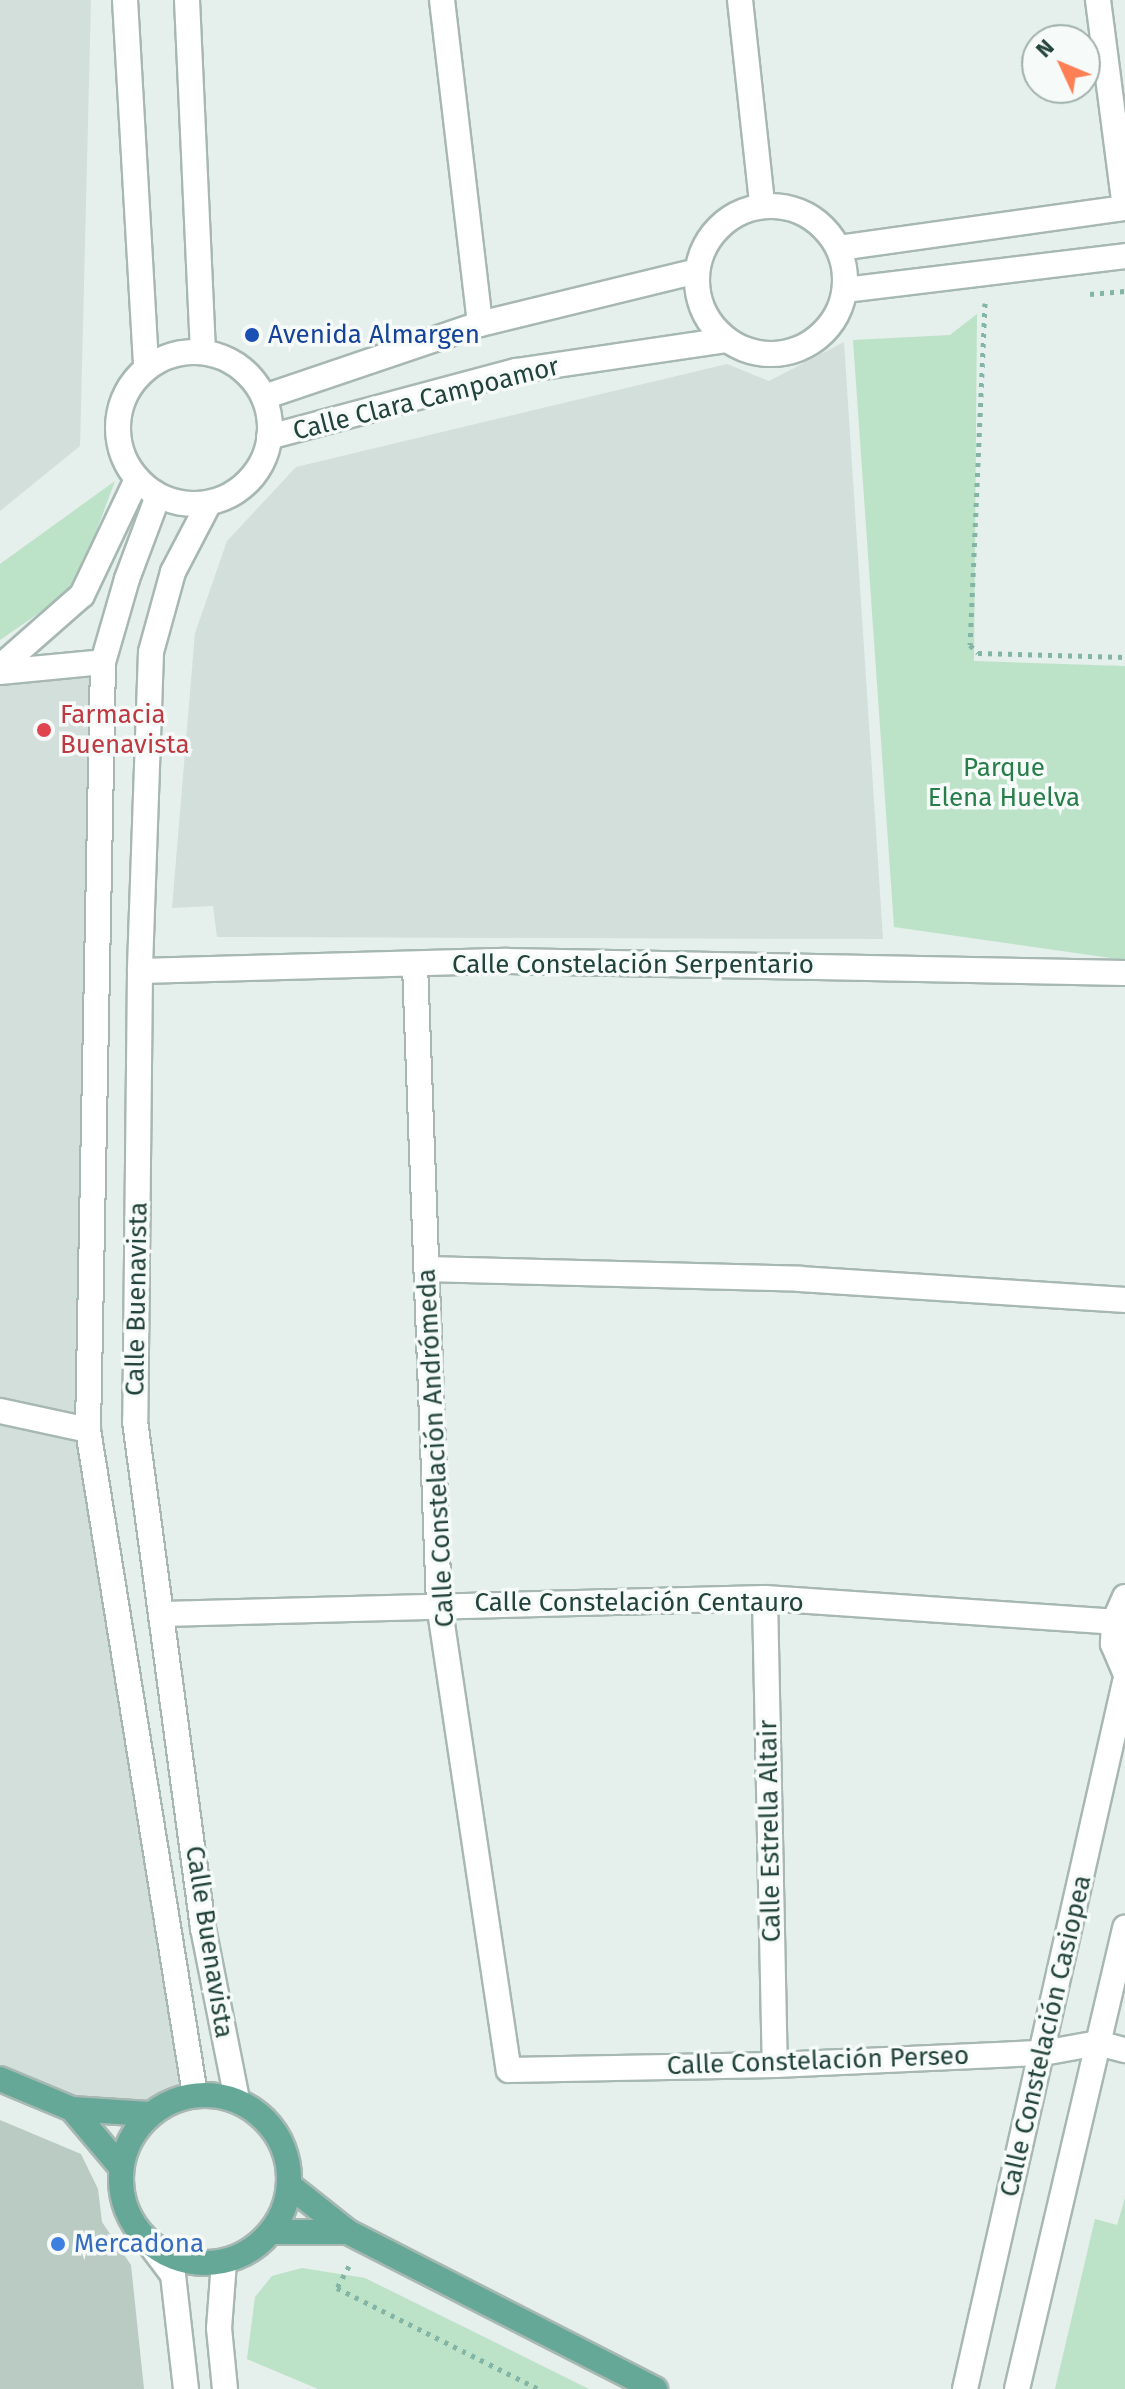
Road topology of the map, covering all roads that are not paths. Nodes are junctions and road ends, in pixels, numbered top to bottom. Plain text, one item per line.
1 (125, 0) edge
2 (187, 0) edge
3 (442, 0) edge
4 (740, 0) edge
5 (1098, 0) edge
6 (762, 204) junction
7 (1125, 208) edge
8 (839, 248) junction
9 (1125, 256) edge
10 (697, 271) junction
11 (845, 290) junction
12 (480, 324) junction
13 (726, 340) junction
14 (203, 352) junction
15 (146, 368) junction
16 (264, 397) junction
17 (269, 437) junction
18 (137, 479) junction
19 (158, 496) junction
20 (209, 503) junction
21 (103, 662) junction
22 (0, 670) edge
23 (415, 965) junction
24 (140, 971) junction
25 (1125, 973) edge
26 (428, 1269) junction
27 (1125, 1300) edge
28 (0, 1411) edge
29 (88, 1430) junction
30 (1125, 1597) edge
31 (765, 1598) junction
32 (439, 1604) junction
33 (163, 1614) junction
34 (1114, 1622) junction
35 (1125, 1672) edge
36 (1125, 1682) edge
37 (1125, 1927) edge
38 (1098, 2043) junction
39 (1125, 2050) edge
40 (1043, 2053) junction
41 (775, 2065) junction
42 (509, 2070) joint
43 (0, 2079) edge
44 (195, 2094) junction
45 (237, 2100) junction
46 (72, 2109) junction
47 (149, 2114) junction
48 (120, 2166) junction
49 (290, 2186) junction
50 (271, 2232) junction
51 (356, 2236) junction
52 (152, 2247) junction
53 (224, 2262) junction
54 (186, 2389) edge
55 (225, 2389) edge
56 (655, 2389) edge
57 (965, 2389) edge
58 (1017, 2389) edge

1 - 15 street
2 - 14 street
3 - 12 street
4 - 6 street
5 - 7 street
6 - 8 street
6 - 10 street
7 - 8 street
8 - 11 street
9 - 11 street
10 - 12 street, Calle Clara Campoamor
10 - 13 street
11 - 13 street
12 - 16 street, Calle Clara Campoamor
13 - 17 street, Calle Clara Campoamor
14 - 15 street
14 - 16 street
15 - 18 street
16 - 17 street
17 - 20 street
18 - 19 street
18 - 22 street
19 - 20 street
19 - 21 street, Calle Buenavista
20 - 24 street, Calle Buenavista
21 - 22 street
21 - 29 street, Calle Buenavista
23 - 24 street, Calle Constelación Serpentario
23 - 25 street, Calle Constelación Serpentario
23 - 26 street, Calle Constelación Andrómeda
24 - 33 street, Calle Buenavista
26 - 27 street
26 - 32 street, Calle Constelación Andrómeda
28 - 29 street
29 - 44 street, Calle Buenavista
30 - 34 street
31 - 32 street, Calle Constelación Centauro
31 - 34 street, Calle Constelación Centauro
31 - 41 street, Calle Estrella Altair
32 - 33 street, Calle Constelación Centauro
32 - 42 street, Calle Constelación Andrómeda
33 - 45 street, Calle Buenavista
34 - 35 street
36 - 40 street, Calle Constelación Casiopea
37 - 38 street, Calle Constelación Casiopea
38 - 39 street, Calle Constelación Perseo
38 - 40 street, Calle Constelación Perseo
38 - 58 street, Calle Constelación Casiopea
40 - 41 street, Calle Constelación Perseo
40 - 57 street, Calle Constelación Casiopea
41 - 42 street, Calle Constelación Perseo
43 - 46 main road
44 - 45 main road
44 - 47 main road
45 - 49 main road
46 - 47 main road
46 - 48 main road
47 - 48 main road
48 - 52 main road
49 - 50 main road
49 - 51 main road
50 - 51 main road
50 - 53 main road
51 - 56 main road
52 - 53 main road
52 - 54 street
53 - 55 street

